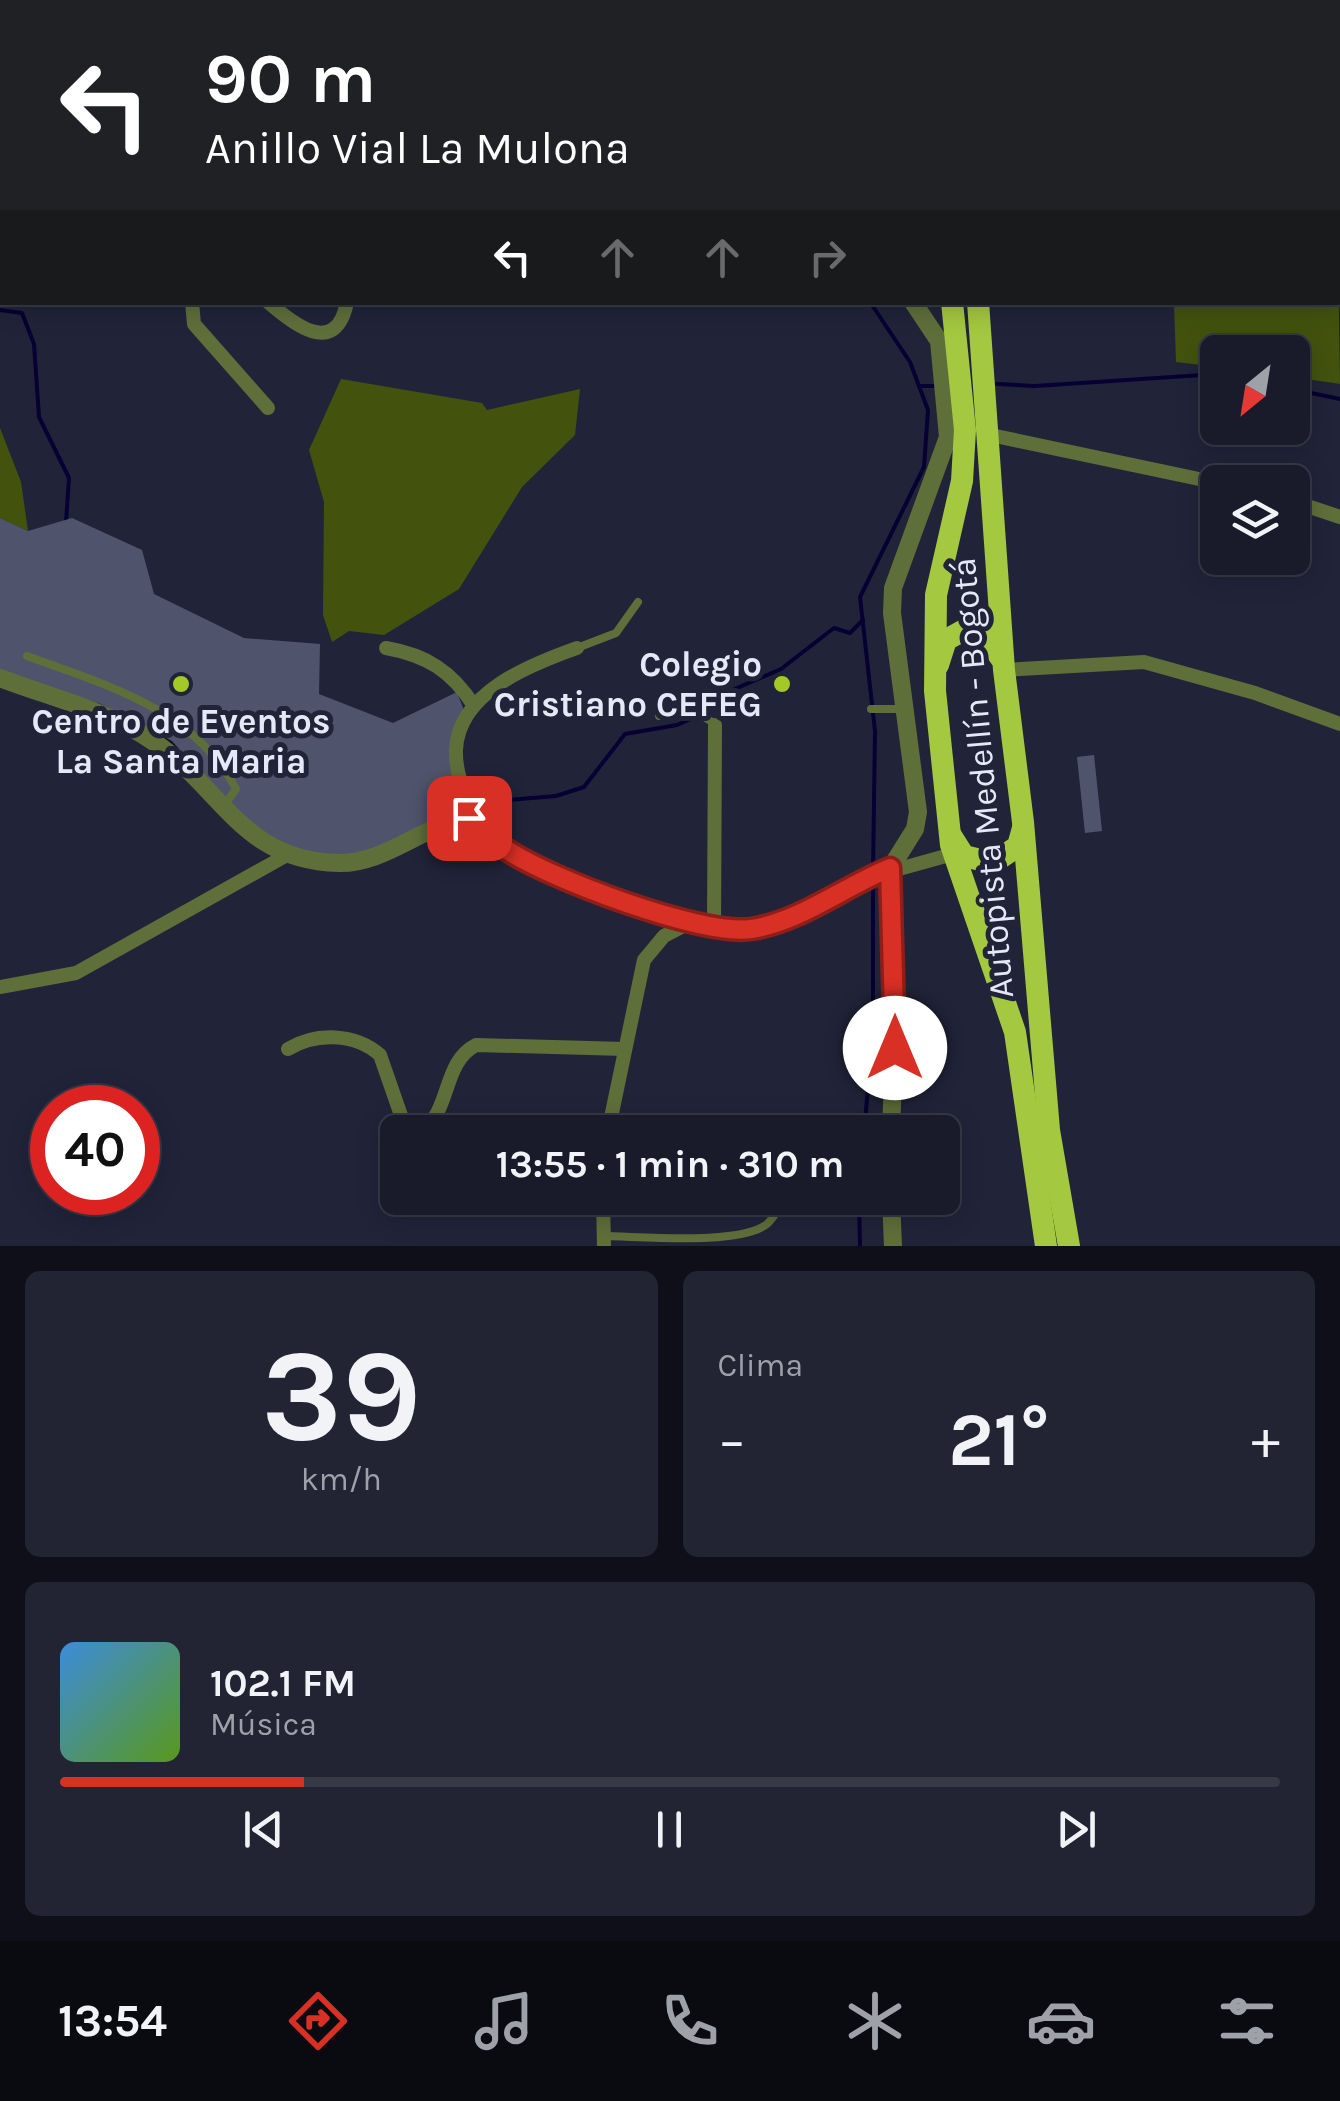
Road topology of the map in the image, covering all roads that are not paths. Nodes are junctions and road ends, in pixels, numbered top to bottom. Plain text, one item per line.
1 (192, 305) edge
2 (272, 305) edge
3 (346, 305) edge
4 (915, 305) edge
5 (952, 305) edge
6 (978, 305) edge
7 (268, 408) dead end
8 (986, 434) junction
9 (1200, 479) edge
10 (1310, 507) edge
11 (1340, 517) edge
12 (638, 602) dead end
13 (386, 648) dead end
14 (577, 648) joint
15 (27, 656) dead end
16 (1004, 670) junction
17 (0, 678) edge
18 (935, 690) junction
19 (474, 706) junction
20 (898, 708) junction
21 (871, 709) dead end
22 (658, 716) dead end
23 (1340, 724) edge
24 (715, 725) joint
25 (222, 810) junction
26 (474, 816) junction
27 (1023, 822) junction
28 (949, 829) junction
29 (953, 854) junction
30 (287, 856) junction
31 (877, 874) junction
32 (685, 924) junction
33 (714, 930) junction
34 (0, 987) edge
35 (288, 1048) dead end
36 (625, 1048) junction
37 (611, 1115) edge
38 (892, 1115) edge
39 (603, 1215) edge
40 (775, 1215) edge
41 (892, 1215) edge
42 (603, 1241) edge
43 (893, 1246) edge
44 (1046, 1246) edge
45 (1069, 1246) edge

1 - 7 street
2 - 3 street
4 - 20 street
5 - 18 highway, Autopista Medellín - Bogotá
6 - 8 highway, Autopista Medellín - Bogotá
8 - 9 street
8 - 16 highway, Autopista Medellín - Bogotá
10 - 11 street
12 - 14 lane
13 - 19 street
14 - 19 street
15 - 25 lane
16 - 18 highway
16 - 23 street
16 - 27 highway, Autopista Medellín - Bogotá
17 - 25 street
18 - 28 highway, Autopista Medellín - Bogotá
19 - 26 street
20 - 21 lane
20 - 31 street
22 - 24 lane
24 - 33 street
25 - 30 street
26 - 30 street
26 - 32 street
27 - 28 highway
27 - 45 highway, Autopista Medellín - Bogotá
28 - 29 highway, Autopista Medellín - Bogotá
29 - 31 street
29 - 44 highway, Autopista Medellín - Bogotá
30 - 34 street
31 - 33 street
31 - 38 street
32 - 33 street
32 - 36 street
35 - 36 street
36 - 37 street
39 - 42 street
40 - 42 lane
41 - 43 street

